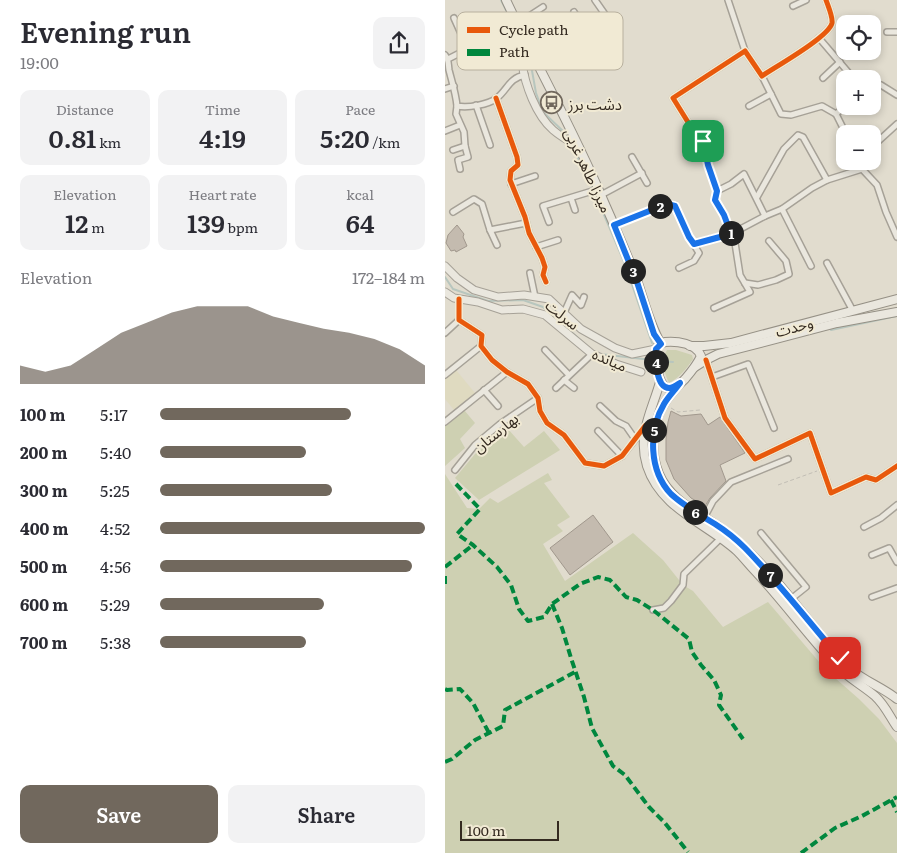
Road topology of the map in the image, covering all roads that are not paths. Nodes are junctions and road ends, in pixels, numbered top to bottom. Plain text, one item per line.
1 (506, 0) edge
2 (595, 0) edge
3 (728, 0) edge
4 (806, 0) edge
5 (826, 0) edge
6 (793, 6) dead end
7 (543, 7) dead end
8 (512, 12) edge
9 (535, 12) edge
10 (603, 12) edge
11 (454, 18) dead end
12 (457, 25) edge
13 (887, 32) dead end
14 (897, 32) edge
15 (819, 38) junction
16 (745, 51) junction
17 (447, 57) edge
18 (840, 62) junction
19 (523, 70) edge
20 (539, 70) edge
21 (847, 70) edge
22 (525, 76) junction
23 (762, 76) junction
24 (823, 78) dead end
25 (881, 85) dead end
26 (454, 86) junction
27 (445, 89) edge
28 (771, 94) junction
29 (897, 95) edge
30 (496, 98) junction
31 (477, 105) junction
32 (457, 106) junction
33 (749, 106) dead end
34 (836, 114) edge
35 (897, 124) edge
36 (460, 125) junction
37 (445, 131) edge
38 (881, 139) edge
39 (490, 145) dead end
40 (465, 146) junction
41 (579, 147) junction
42 (453, 150) dead end
43 (632, 157) dead end
44 (460, 169) dead end
45 (859, 170) edge
46 (863, 170) edge
47 (642, 173) junction
48 (535, 176) dead end
49 (827, 180) junction
50 (511, 184) junction
51 (647, 184) dead end
52 (717, 191) junction
53 (600, 192) junction
54 (757, 197) junction
55 (571, 198) junction
56 (782, 209) junction
57 (575, 210) dead end
58 (453, 212) dead end
59 (765, 216) junction
60 (897, 218) edge
61 (549, 222) dead end
62 (891, 223) junction
63 (526, 224) junction
64 (614, 225) junction
65 (490, 230) junction
66 (731, 234) junction
67 (897, 237) edge
68 (558, 240) dead end
69 (769, 241) dead end
70 (694, 244) junction
71 (497, 245) dead end
72 (536, 247) junction
73 (827, 263) dead end
74 (445, 266) edge
75 (811, 266) dead end
76 (679, 268) dead end
77 (529, 273) dead end
78 (546, 282) dead end
79 (745, 283) junction
80 (445, 292) edge
81 (535, 297) junction
82 (584, 297) dead end
83 (459, 299) junction
84 (897, 299) edge
85 (714, 308) dead end
86 (853, 311) junction
87 (897, 312) edge
88 (564, 313) junction
89 (459, 320) junction
90 (445, 334) edge
91 (598, 339) junction
92 (481, 346) junction
93 (690, 346) junction
94 (658, 347) junction
95 (545, 350) dead end
96 (592, 352) junction
97 (631, 359) junction
98 (706, 360) junction
99 (695, 367) junction
100 (507, 372) junction
101 (641, 372) dead end
102 (445, 375) edge
103 (569, 376) junction
104 (712, 377) junction
105 (564, 380) junction
106 (660, 382) junction
107 (680, 383) junction
108 (556, 388) dead end
109 (574, 388) dead end
110 (484, 390) junction
111 (538, 398) junction
112 (498, 406) dead end
113 (599, 406) dead end
114 (445, 422) edge
115 (645, 426) junction
116 (774, 428) dead end
117 (598, 431) dead end
118 (635, 438) junction
119 (622, 456) junction
120 (788, 459) dead end
121 (897, 466) edge
122 (455, 470) dead end
123 (897, 505) edge
124 (704, 518) junction
125 (864, 527) dead end
126 (761, 533) dead end
127 (721, 538) junction
128 (872, 555) dead end
129 (897, 562) edge
130 (897, 588) edge
131 (872, 597) dead end
132 (791, 599) junction
133 (653, 610) dead end
134 (897, 700) edge
135 (897, 727) edge

1 - 8 main road, میرزا طاهر غربی
2 - 10 street
3 - 16 street
4 - 6 street
5 - 15 street
7 - 9 street
11 - 12 street
13 - 14 street
15 - 18 street
15 - 23 street
16 - 23 street
16 - 52 street
17 - 26 street
18 - 21 street
18 - 24 street
19 - 22 street
20 - 41 main road, میرزا طاهر غربی
22 - 30 street
22 - 41 street
23 - 28 street
25 - 29 street
26 - 27 street
26 - 32 street
28 - 33 street
28 - 34 street
30 - 31 street
30 - 50 street
31 - 32 street
31 - 39 street
32 - 36 street
35 - 38 street
36 - 37 street
36 - 40 street
40 - 42 street
40 - 44 street
41 - 53 main road, میرزا طاهر غربی
43 - 47 street
45 - 49 street
46 - 62 street
47 - 51 street
47 - 53 street
48 - 50 street
49 - 54 street
49 - 56 street
50 - 63 street
52 - 54 street
52 - 66 street
53 - 55 street
53 - 64 main road, میرزا طاهر غربی
54 - 59 street
55 - 57 street
55 - 61 street
56 - 59 street
56 - 75 street
58 - 65 street
59 - 66 street
60 - 62 street
62 - 67 street
63 - 65 street
63 - 72 street
64 - 70 street
64 - 94 main road, میرزا طاهر غربی
65 - 71 street
66 - 70 street
66 - 79 street
68 - 72 street
69 - 79 street
70 - 76 street
72 - 78 street
73 - 86 street
74 - 81 street, سرلت
77 - 81 street
79 - 85 street
80 - 83 street, میانده
81 - 88 street, سرلت
82 - 88 street
83 - 89 street
83 - 96 street, میانده
84 - 86 main road, وحدت
86 - 93 main road, وحدت
87 - 98 main road, وحدت
88 - 91 street, سرلت
89 - 90 street
89 - 92 street
91 - 96 street
91 - 97 street, سرلت
92 - 100 street
92 - 102 street
93 - 94 main road
93 - 99 main road
94 - 97 street
94 - 106 main road
95 - 103 street
96 - 97 street, میانده
96 - 103 street
97 - 101 street, میانده
98 - 99 main road, وحدت
98 - 104 street
99 - 107 main road
100 - 110 street
100 - 111 street
103 - 105 street
104 - 116 street
104 - 121 street
105 - 108 street
105 - 109 street
106 - 107 main road
106 - 115 main road
107 - 124 main road
110 - 112 street
110 - 114 street
111 - 119 street
111 - 122 street, بهارستان
113 - 118 street
115 - 118 street
115 - 127 main road
117 - 119 street
118 - 119 street
120 - 124 street
123 - 125 street
124 - 132 main road
126 - 132 street
127 - 133 street
127 - 135 main road
128 - 129 street
130 - 131 street
132 - 134 main road

